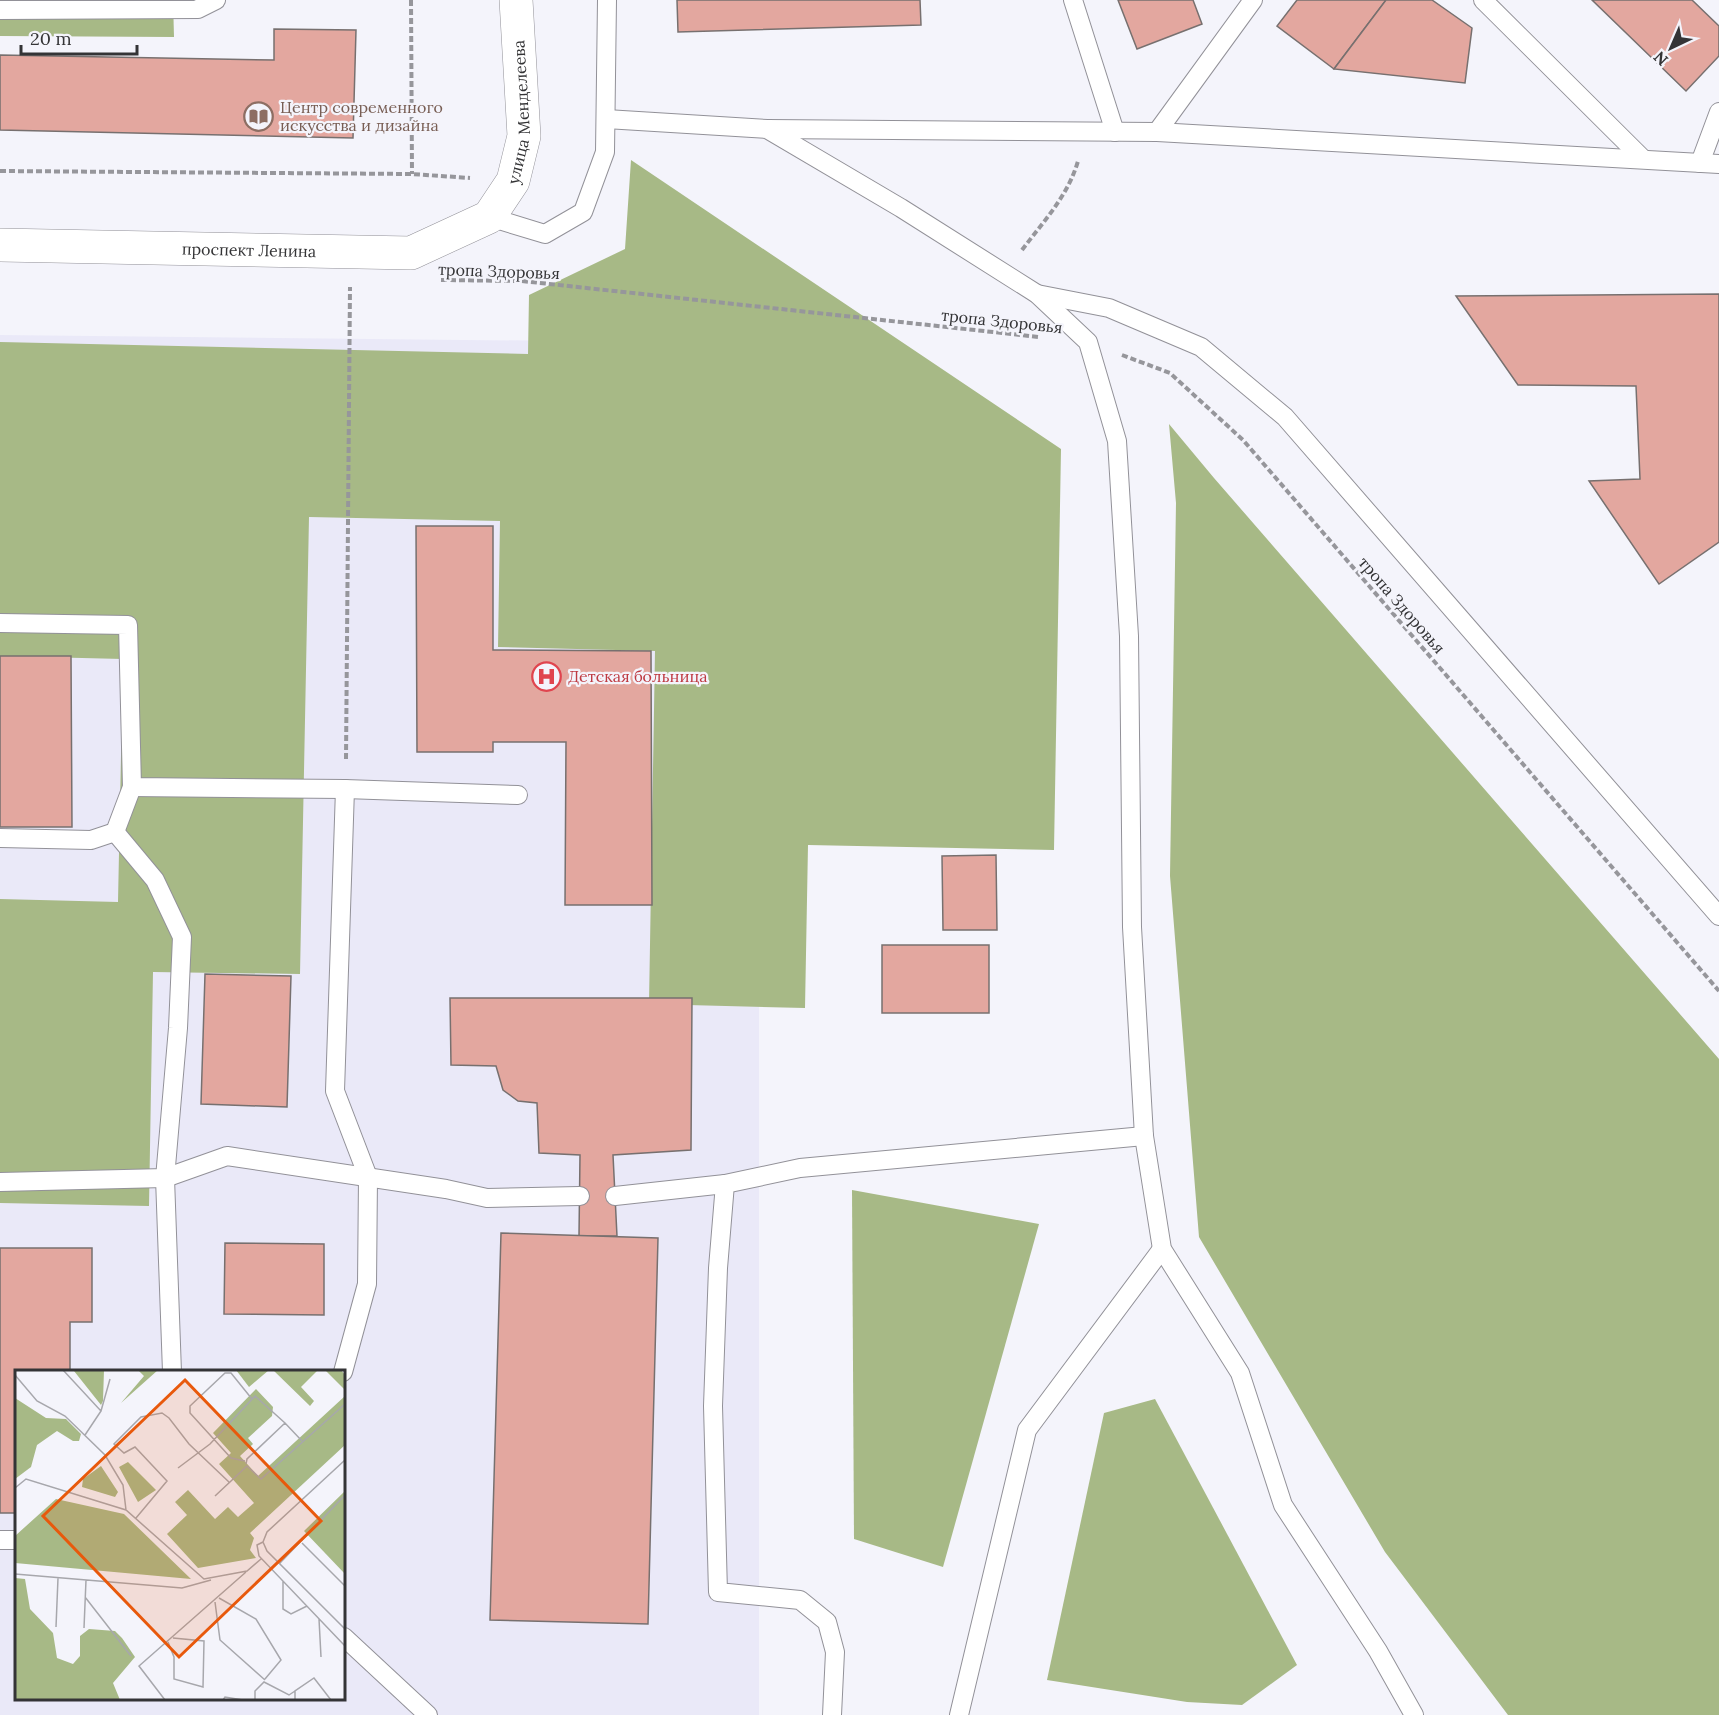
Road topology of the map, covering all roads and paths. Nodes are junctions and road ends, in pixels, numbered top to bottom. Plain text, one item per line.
1 (216, 0) edge
2 (411, 0) edge
3 (516, 0) edge
4 (607, 0) edge
5 (1073, 0) edge
6 (1253, 0) edge
7 (1483, 0) edge
8 (0, 10) edge
9 (1719, 112) edge
10 (606, 119) junction
11 (767, 129) junction
12 (1087, 132) junction
13 (1114, 132) junction
14 (1157, 132) junction
15 (1643, 159) junction
16 (1701, 163) junction
17 (1719, 164) edge
18 (0, 171) edge
19 (412, 174) junction
20 (513, 181) junction
21 (489, 217) junction
22 (0, 245) edge
23 (1004, 273) junction
24 (350, 280) dead end
25 (430, 280) dead end
26 (1037, 294) junction
27 (1088, 342) junction
28 (0, 623) edge
29 (132, 787) junction
30 (345, 789) junction
31 (518, 795) dead end
32 (115, 832) junction
33 (0, 838) edge
34 (1719, 916) edge
35 (1719, 991) edge
36 (1144, 1136) junction
37 (368, 1177) junction
38 (165, 1178) junction
39 (0, 1182) edge
40 (725, 1184) junction
41 (580, 1196) dead end
42 (615, 1196) dead end
43 (1162, 1249) junction
44 (172, 1370) edge
45 (343, 1370) edge
46 (345, 1638) edge
47 (428, 1715) edge
48 (832, 1715) edge
49 (959, 1715) edge
50 (1414, 1715) edge

1 - 8 lane
2 - 19 path
3 - 20 street, улица Менделеева
4 - 10 lane
5 - 13 lane
6 - 14 lane
7 - 15 lane
9 - 16 lane
10 - 11 lane
10 - 21 lane
11 - 12 lane
11 - 23 lane
12 - 13 lane
12 - 23 path
13 - 14 lane
14 - 15 lane
15 - 16 lane
16 - 17 lane
18 - 19 path
19 - 20 path
20 - 21 street, улица Менделеева
21 - 22 street, проспект Ленина
23 - 26 lane
24 - 30 path
25 - 27 path, тропа Здоровья
26 - 27 lane
26 - 34 lane
27 - 35 path, тропа Здоровья
27 - 36 lane
28 - 29 lane
29 - 30 lane
29 - 32 lane
30 - 31 lane
30 - 37 lane
32 - 33 lane
32 - 38 lane
36 - 40 lane
36 - 43 lane
37 - 38 lane
37 - 41 lane
37 - 45 lane
38 - 39 lane
38 - 44 lane
40 - 42 lane
40 - 48 lane
43 - 49 lane
43 - 50 lane
46 - 47 lane

